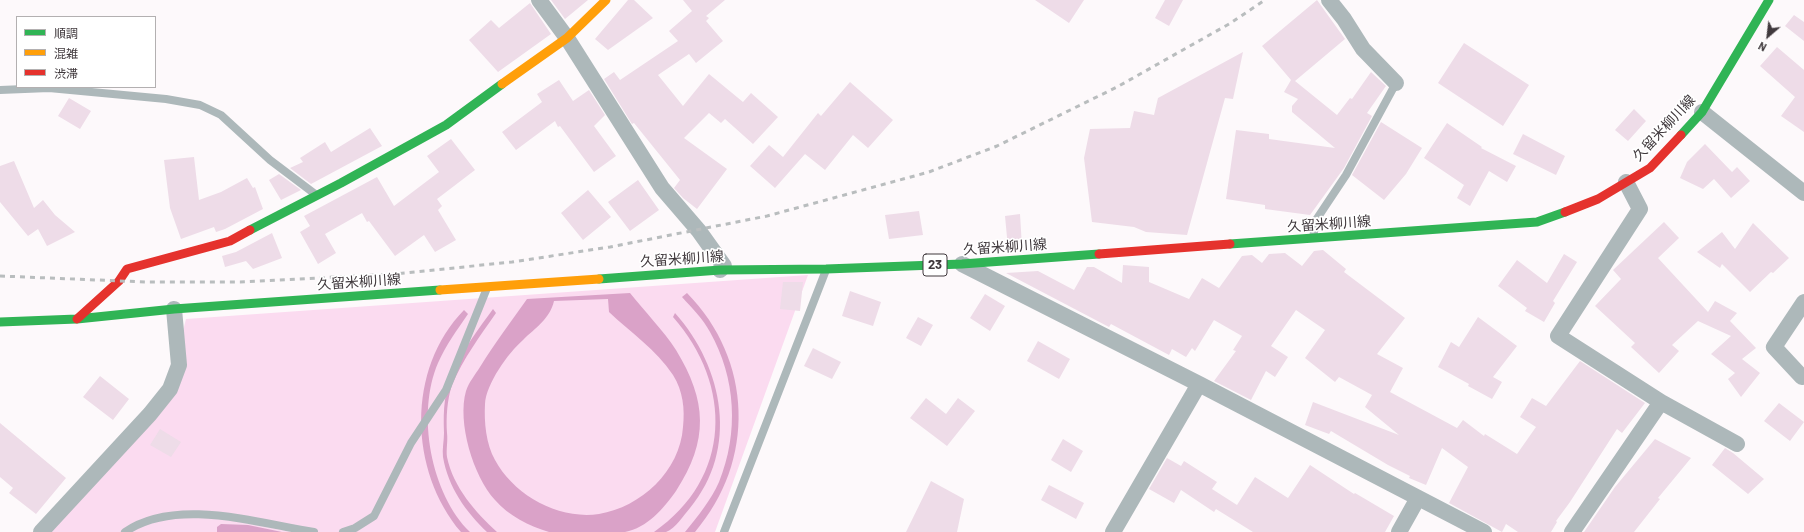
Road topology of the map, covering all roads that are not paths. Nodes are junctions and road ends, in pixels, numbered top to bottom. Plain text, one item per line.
1 (539, 0) edge
2 (606, 0) edge
3 (1329, 0) edge
4 (1769, 0) edge
5 (567, 38) junction
6 (1396, 83) joint
7 (0, 90) edge
8 (1702, 112) junction
9 (1626, 182) junction
10 (1804, 193) edge
11 (317, 196) junction
12 (1313, 239) junction
13 (962, 264) junction
14 (826, 269) junction
15 (720, 270) junction
16 (488, 287) junction
17 (1804, 302) edge
18 (174, 309) junction
19 (77, 319) junction
20 (0, 322) edge
21 (1803, 376) edge
22 (1200, 384) junction
23 (1661, 402) junction
24 (1737, 444) dead end
25 (1418, 498) junction
26 (41, 532) edge
27 (125, 532) edge
28 (314, 532) edge
29 (343, 532) edge
30 (724, 532) edge
31 (1113, 532) edge
32 (1399, 532) edge
33 (1484, 532) edge
34 (1572, 532) edge

1 - 5 street
2 - 5 main road
3 - 6 street
4 - 8 main road, 久留米柳川線 / 23
5 - 11 main road
5 - 15 street
6 - 12 lane
7 - 11 lane
8 - 9 main road, 久留米柳川線 / 23
8 - 10 street
9 - 12 main road, 久留米柳川線 / 23
9 - 23 street
11 - 19 main road
12 - 13 main road, 久留米柳川線 / 23
13 - 14 main road, 久留米柳川線 / 23
13 - 22 street
14 - 15 main road, 久留米柳川線 / 23
14 - 30 lane
15 - 16 main road, 久留米柳川線 / 23
16 - 18 main road, 久留米柳川線 / 23
16 - 29 lane
17 - 21 street
18 - 19 main road, 久留米柳川線 / 23
18 - 26 street
19 - 20 main road, 久留米柳川線 / 23
22 - 25 street
22 - 31 street
23 - 24 street
23 - 34 street
25 - 32 street
25 - 33 street
27 - 28 lane

